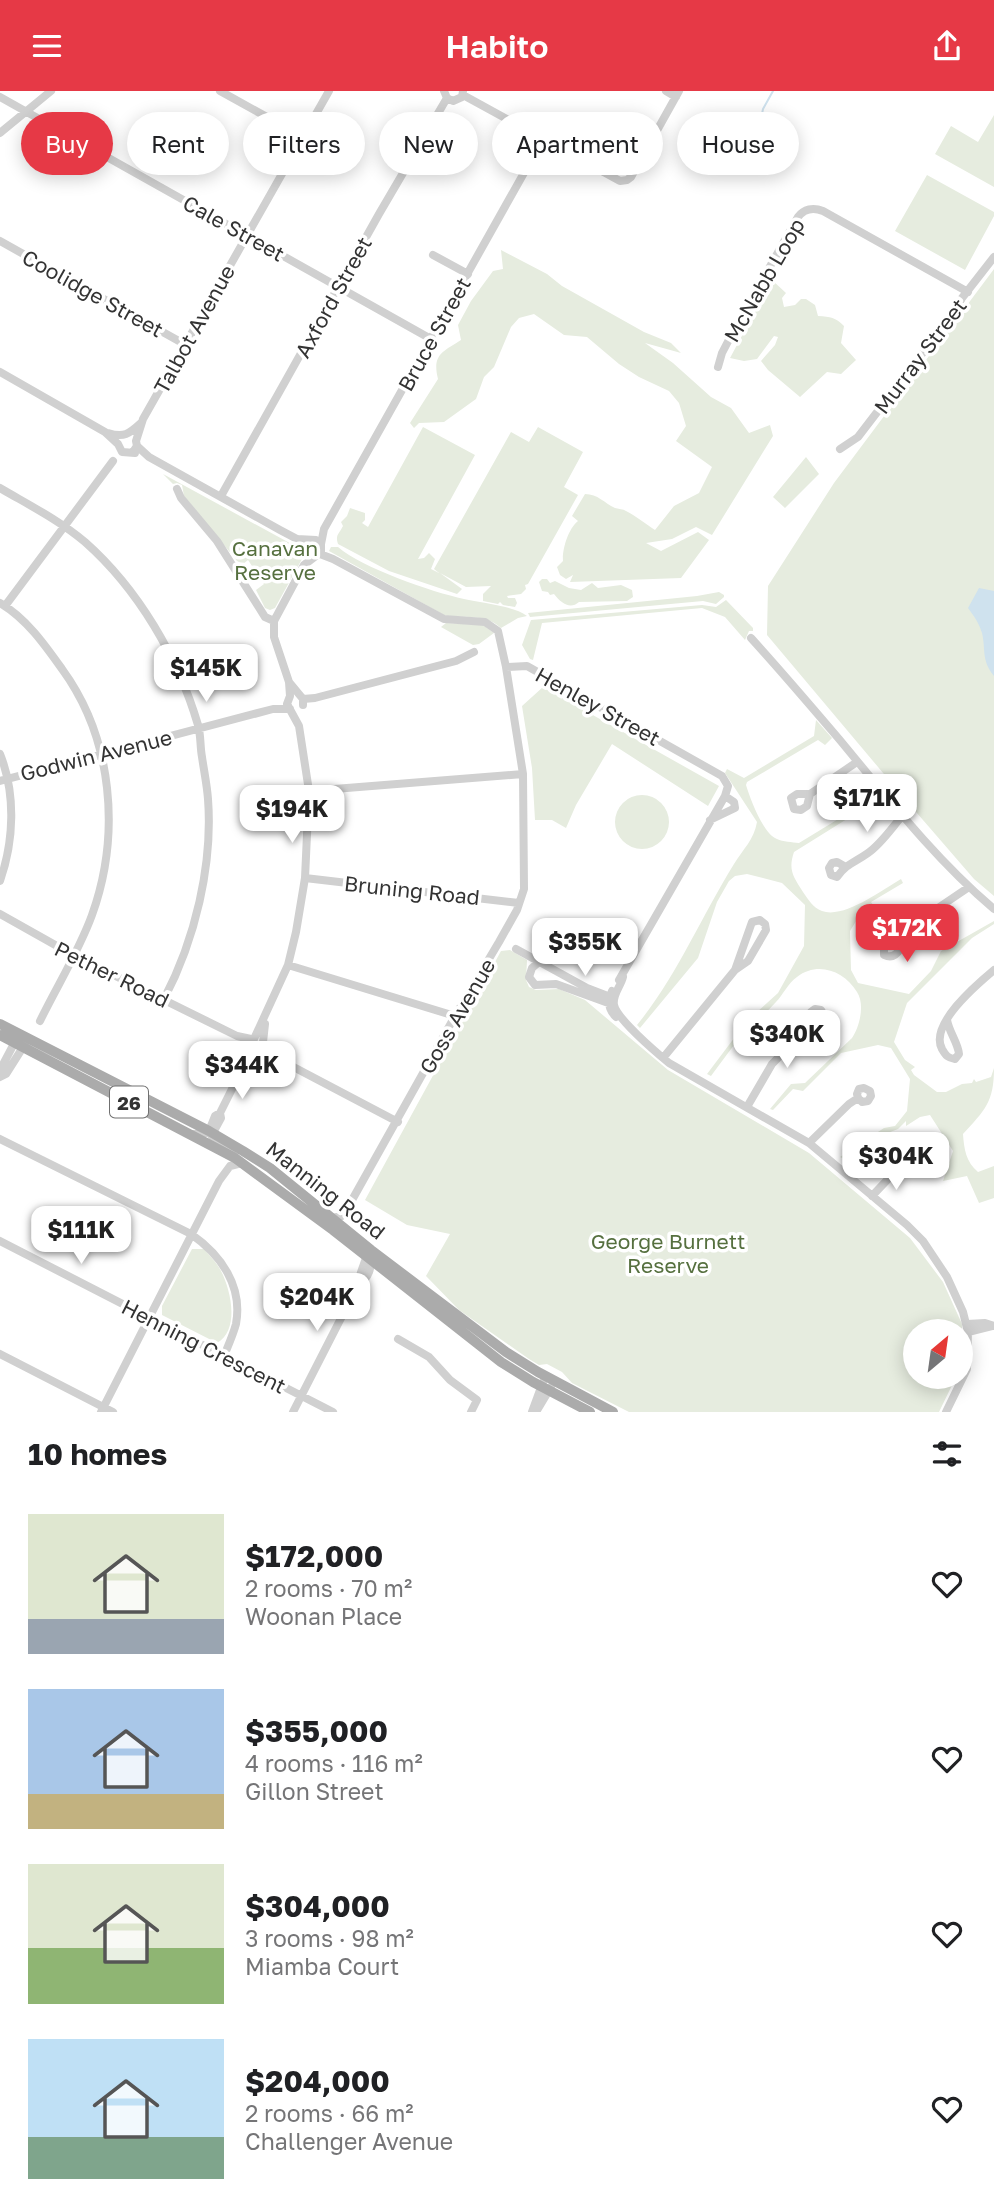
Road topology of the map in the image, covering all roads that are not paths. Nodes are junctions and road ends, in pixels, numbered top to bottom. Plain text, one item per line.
1 (51, 91) edge
2 (220, 91) edge
3 (329, 91) edge
4 (666, 91) edge
5 (463, 93) edge
6 (677, 94) edge
7 (446, 95) edge
8 (0, 97) edge
9 (25, 111) junction
10 (258, 112) edge
11 (317, 112) edge
12 (496, 112) edge
13 (663, 119) edge
14 (0, 133) edge
15 (281, 175) edge
16 (523, 175) edge
17 (607, 175) edge
18 (632, 175) edge
19 (247, 235) junction
20 (0, 241) edge
21 (433, 255) dead end
22 (994, 257) edge
23 (468, 274) junction
24 (339, 287) junction
25 (968, 292) junction
26 (431, 339) junction
27 (186, 345) junction
28 (718, 367) dead end
29 (0, 372) edge
30 (142, 422) junction
31 (123, 439) junction
32 (135, 446) junction
33 (840, 449) dead end
34 (113, 461) dead end
35 (0, 488) edge
36 (177, 489) dead end
37 (221, 496) junction
38 (65, 526) junction
39 (314, 549) junction
40 (2, 604) edge
41 (275, 618) junction
42 (751, 638) dead end
43 (474, 652) dead end
44 (506, 667) junction
45 (296, 703) junction
46 (200, 728) junction
47 (102, 753) junction
48 (0, 754) edge
49 (857, 762) junction
50 (523, 774) junction
51 (4, 779) edge
52 (309, 791) junction
53 (810, 794) dead end
54 (725, 796) junction
55 (902, 815) junction
56 (710, 820) junction
57 (844, 866) dead end
58 (305, 878) junction
59 (0, 881) edge
60 (969, 887) junction
61 (519, 903) junction
62 (994, 909) edge
63 (0, 915) edge
64 (907, 929) dead end
65 (516, 949) dead end
66 (73, 955) junction
67 (539, 962) junction
68 (288, 965) junction
69 (736, 970) junction
70 (994, 970) edge
71 (164, 999) junction
72 (611, 1001) junction
73 (455, 1016) junction
74 (947, 1020) dead end
75 (40, 1021) dead end
76 (813, 1022) dead end
77 (0, 1024) edge
78 (225, 1031) junction
79 (0, 1035) edge
80 (21, 1041) junction
81 (257, 1042) junction
82 (251, 1052) junction
83 (663, 1058) junction
84 (284, 1062) junction
85 (0, 1070) edge
86 (0, 1077) edge
87 (858, 1098) dead end
88 (747, 1107) junction
89 (398, 1122) junction
90 (209, 1131) junction
91 (189, 1133) junction
92 (0, 1139) edge
93 (808, 1143) junction
94 (238, 1161) junction
95 (904, 1167) dead end
96 (872, 1196) junction
97 (332, 1218) junction
98 (191, 1234) junction
99 (0, 1241) edge
100 (369, 1257) junction
101 (149, 1317) junction
102 (964, 1319) edge
103 (993, 1326) edge
104 (973, 1327) edge
105 (398, 1339) dead end
106 (0, 1354) edge
107 (224, 1356) junction
108 (547, 1384) junction
109 (957, 1389) edge
110 (301, 1395) junction
111 (102, 1410) edge
112 (113, 1412) edge
113 (293, 1412) edge
114 (333, 1412) edge
115 (471, 1412) edge
116 (534, 1412) edge
117 (590, 1412) edge
118 (613, 1412) edge
119 (946, 1412) edge

1 - 9 street
2 - 10 street
3 - 11 street, Talbot Avenue
4 - 6 street
5 - 7 street
5 - 12 street
6 - 13 street
7 - 24 street, Axford Street
8 - 9 street, Cale Street
9 - 14 street
9 - 19 street, Cale Street
15 - 19 street, Talbot Avenue
16 - 23 street, Bruce Street
17 - 18 street
19 - 24 street, Cale Street
19 - 27 street, Talbot Avenue
20 - 27 street, Coolidge Street
21 - 23 street
22 - 25 street, Murray Street
23 - 26 street, Bruce Street
24 - 26 street, Cale Street
24 - 37 street, Axford Street
25 - 28 street, McNabb Loop
25 - 33 street, Murray Street
26 - 39 street, Bruce Street
27 - 30 street, Talbot Avenue
29 - 31 street
30 - 31 street, Talbot Avenue
30 - 32 street, Talbot Avenue
31 - 32 street
31 - 32 street
32 - 37 street
34 - 38 street
35 - 38 street
36 - 41 street
37 - 39 street
38 - 40 street
38 - 46 street
39 - 41 street
39 - 44 street, Henley Street
40 - 47 street
41 - 45 street
42 - 49 street
43 - 45 street
44 - 50 street, Goss Avenue
44 - 54 street, Henley Street
45 - 46 street, Godwin Avenue
45 - 52 street
46 - 47 street, Godwin Avenue
46 - 71 street
47 - 51 street, Godwin Avenue
47 - 66 street
48 - 51 street
49 - 53 street
49 - 55 street
50 - 52 street
50 - 61 street, Goss Avenue
51 - 59 street
52 - 58 street
54 - 56 street
54 - 56 street
55 - 57 street
55 - 60 street
56 - 72 street
58 - 61 street, Bruning Road
58 - 68 street
60 - 62 street
60 - 64 street
61 - 73 street, Goss Avenue
63 - 66 street, Pether Road
65 - 67 street
66 - 71 street, Pether Road
66 - 75 street
67 - 72 street
67 - 72 street
68 - 73 street
68 - 81 street
69 - 69 street
69 - 83 street
70 - 74 street
71 - 78 street, Pether Road
72 - 83 street
73 - 89 street, Goss Avenue
76 - 88 street
77 - 80 main road, Manning Road / 26
78 - 81 street, Pether Road
78 - 82 street, Pether Road
79 - 80 main road, Manning Road / 26
80 - 85 street
80 - 86 street
80 - 90 main road, Manning Road / 26
80 - 91 main road, Manning Road / 26
81 - 82 street
81 - 82 street
81 - 84 street, Pether Road
82 - 84 street, Pether Road
82 - 90 street
83 - 88 street
84 - 89 street, Pether Road
87 - 93 street
88 - 93 street
89 - 97 street, Goss Avenue
90 - 91 street
90 - 94 street
90 - 97 main road, Manning Road / 26
91 - 94 main road, Manning Road / 26
92 - 98 street
93 - 96 street
94 - 98 street
94 - 100 main road, Manning Road / 26
95 - 96 street
96 - 102 street
97 - 100 main road, Manning Road / 26
98 - 101 street
98 - 107 street
99 - 101 street, Henning Crescent
100 - 108 main road, Manning Road / 26
100 - 110 street
101 - 107 street, Henning Crescent
101 - 111 street
103 - 104 street
105 - 115 street
106 - 111 street
107 - 110 street, Henning Crescent
108 - 116 street
108 - 117 main road, Manning Road / 26
108 - 118 main road, Manning Road / 26
109 - 119 street
110 - 113 street
110 - 114 street, Henning Crescent
111 - 112 street

